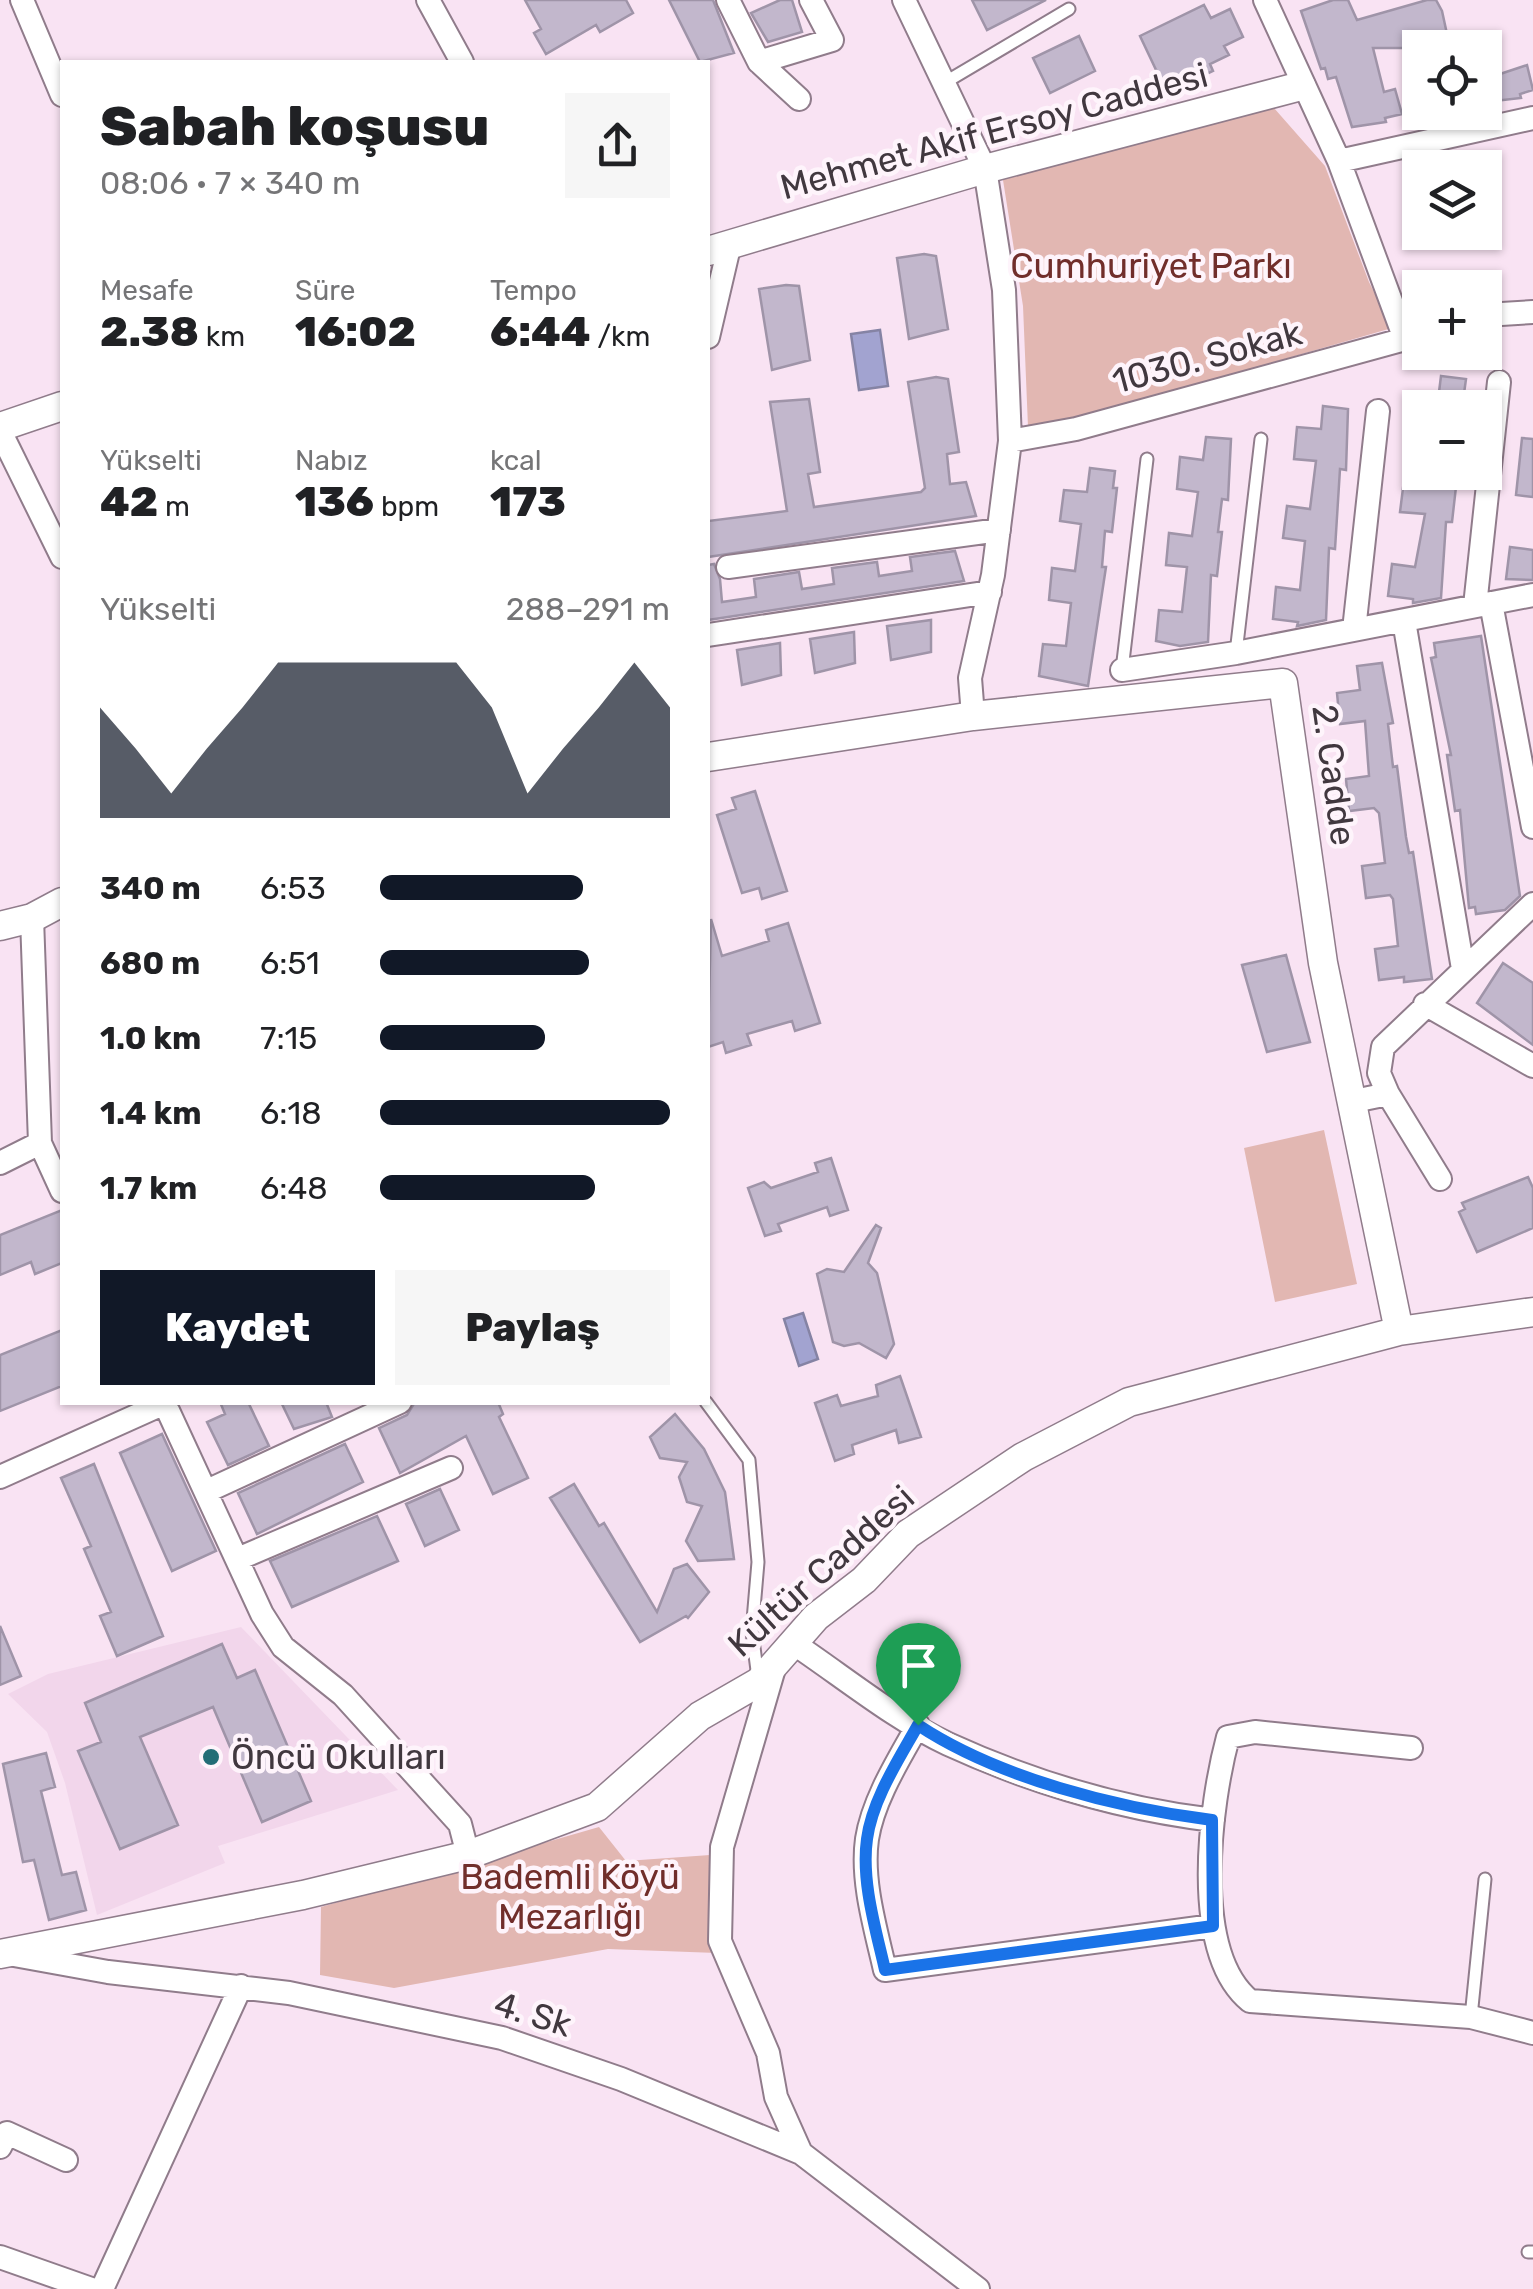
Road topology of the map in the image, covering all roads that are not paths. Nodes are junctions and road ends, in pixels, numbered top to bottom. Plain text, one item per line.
1 (22, 0) edge
2 (428, 0) edge
3 (728, 0) edge
4 (812, 0) edge
5 (904, 0) edge
6 (1265, 0) edge
7 (1069, 9) dead end
8 (461, 60) edge
9 (760, 62) junction
10 (944, 83) junction
11 (1301, 86) junction
12 (60, 89) edge
13 (799, 99) dead end
14 (1533, 118) edge
15 (1339, 161) junction
16 (984, 169) junction
17 (718, 247) edge
18 (1402, 311) edge
19 (1533, 312) edge
20 (1502, 314) edge
21 (710, 318) edge
22 (1402, 340) edge
23 (1499, 382) dead end
24 (60, 407) edge
25 (1378, 411) dead end
26 (0, 429) edge
27 (1261, 438) dead end
28 (1010, 442) junction
29 (1147, 460) dead end
30 (999, 530) junction
31 (60, 553) edge
32 (728, 566) dead end
33 (990, 592) junction
34 (1533, 596) edge
35 (1483, 604) junction
36 (1404, 621) junction
37 (1354, 630) junction
38 (710, 635) edge
39 (1236, 653) junction
40 (1122, 670) joint
41 (973, 716) junction
42 (710, 756) edge
43 (1533, 827) edge
44 (60, 903) edge
45 (1533, 904) edge
46 (32, 918) junction
47 (0, 926) edge
48 (1524, 929) edge
49 (1463, 968) junction
50 (1425, 1004) junction
51 (1533, 1066) edge
52 (1388, 1094) junction
53 (1354, 1101) junction
54 (40, 1143) junction
55 (0, 1164) edge
56 (1440, 1178) dead end
57 (60, 1187) edge
58 (1533, 1312) edge
59 (1399, 1331) junction
60 (161, 1405) edge
61 (167, 1405) edge
62 (393, 1405) edge
63 (708, 1405) edge
64 (451, 1468) dead end
65 (0, 1476) edge
66 (207, 1491) junction
67 (240, 1558) junction
68 (776, 1662) junction
69 (918, 1725) junction
70 (1411, 1748) dead end
71 (1212, 1820) junction
72 (468, 1854) junction
73 (1485, 1879) dead end
74 (1213, 1926) junction
75 (5, 1954) edge
76 (241, 1986) junction
77 (1471, 2017) junction
78 (1533, 2033) edge
79 (0, 2148) edge
80 (801, 2153) junction
81 (66, 2160) dead end
82 (0, 2257) edge
83 (91, 2289) edge
84 (102, 2289) edge
85 (978, 2289) edge

1 - 12 street
2 - 8 street
3 - 9 street
4 - 9 street
5 - 10 street
6 - 11 street
7 - 10 lane
9 - 13 street
10 - 16 street
11 - 15 street
11 - 16 street, Mehmet Akif Ersoy Caddesi
14 - 15 street
15 - 18 street
16 - 17 street, Mehmet Akif Ersoy Caddesi
16 - 28 street
17 - 21 street
19 - 20 street
22 - 28 street, 1030. Sokak
23 - 35 street
24 - 26 street
25 - 37 street
26 - 31 street
27 - 39 lane
28 - 30 street
29 - 40 lane
30 - 32 street
30 - 33 street
33 - 38 street
33 - 41 street
34 - 35 street
35 - 36 street
35 - 43 street
36 - 37 street
36 - 49 street
37 - 39 street
39 - 40 street
41 - 42 street, 2. Cadde
41 - 53 street, 2. Cadde
44 - 46 street
45 - 48 street
46 - 47 street
46 - 54 street
48 - 49 street
49 - 50 street
50 - 51 street
50 - 52 street
52 - 53 street
52 - 56 street
53 - 59 street, 2. Cadde
54 - 55 street
54 - 57 street
58 - 59 street, Kültür Caddesi
59 - 68 street, Kültür Caddesi
60 - 65 street
61 - 66 street
62 - 66 street
63 - 68 lane
64 - 67 street
66 - 67 street
67 - 72 street
68 - 69 street
68 - 72 street, Kültür Caddesi
68 - 80 street
69 - 71 street
69 - 74 street
70 - 71 street
71 - 74 street
72 - 75 street, Kültür Caddesi
73 - 77 lane
74 - 77 street
75 - 76 street, 4. Sk
76 - 80 street, 4. Sk
76 - 84 street
77 - 78 street
79 - 81 street
80 - 85 street, 4. Sk
82 - 83 street

